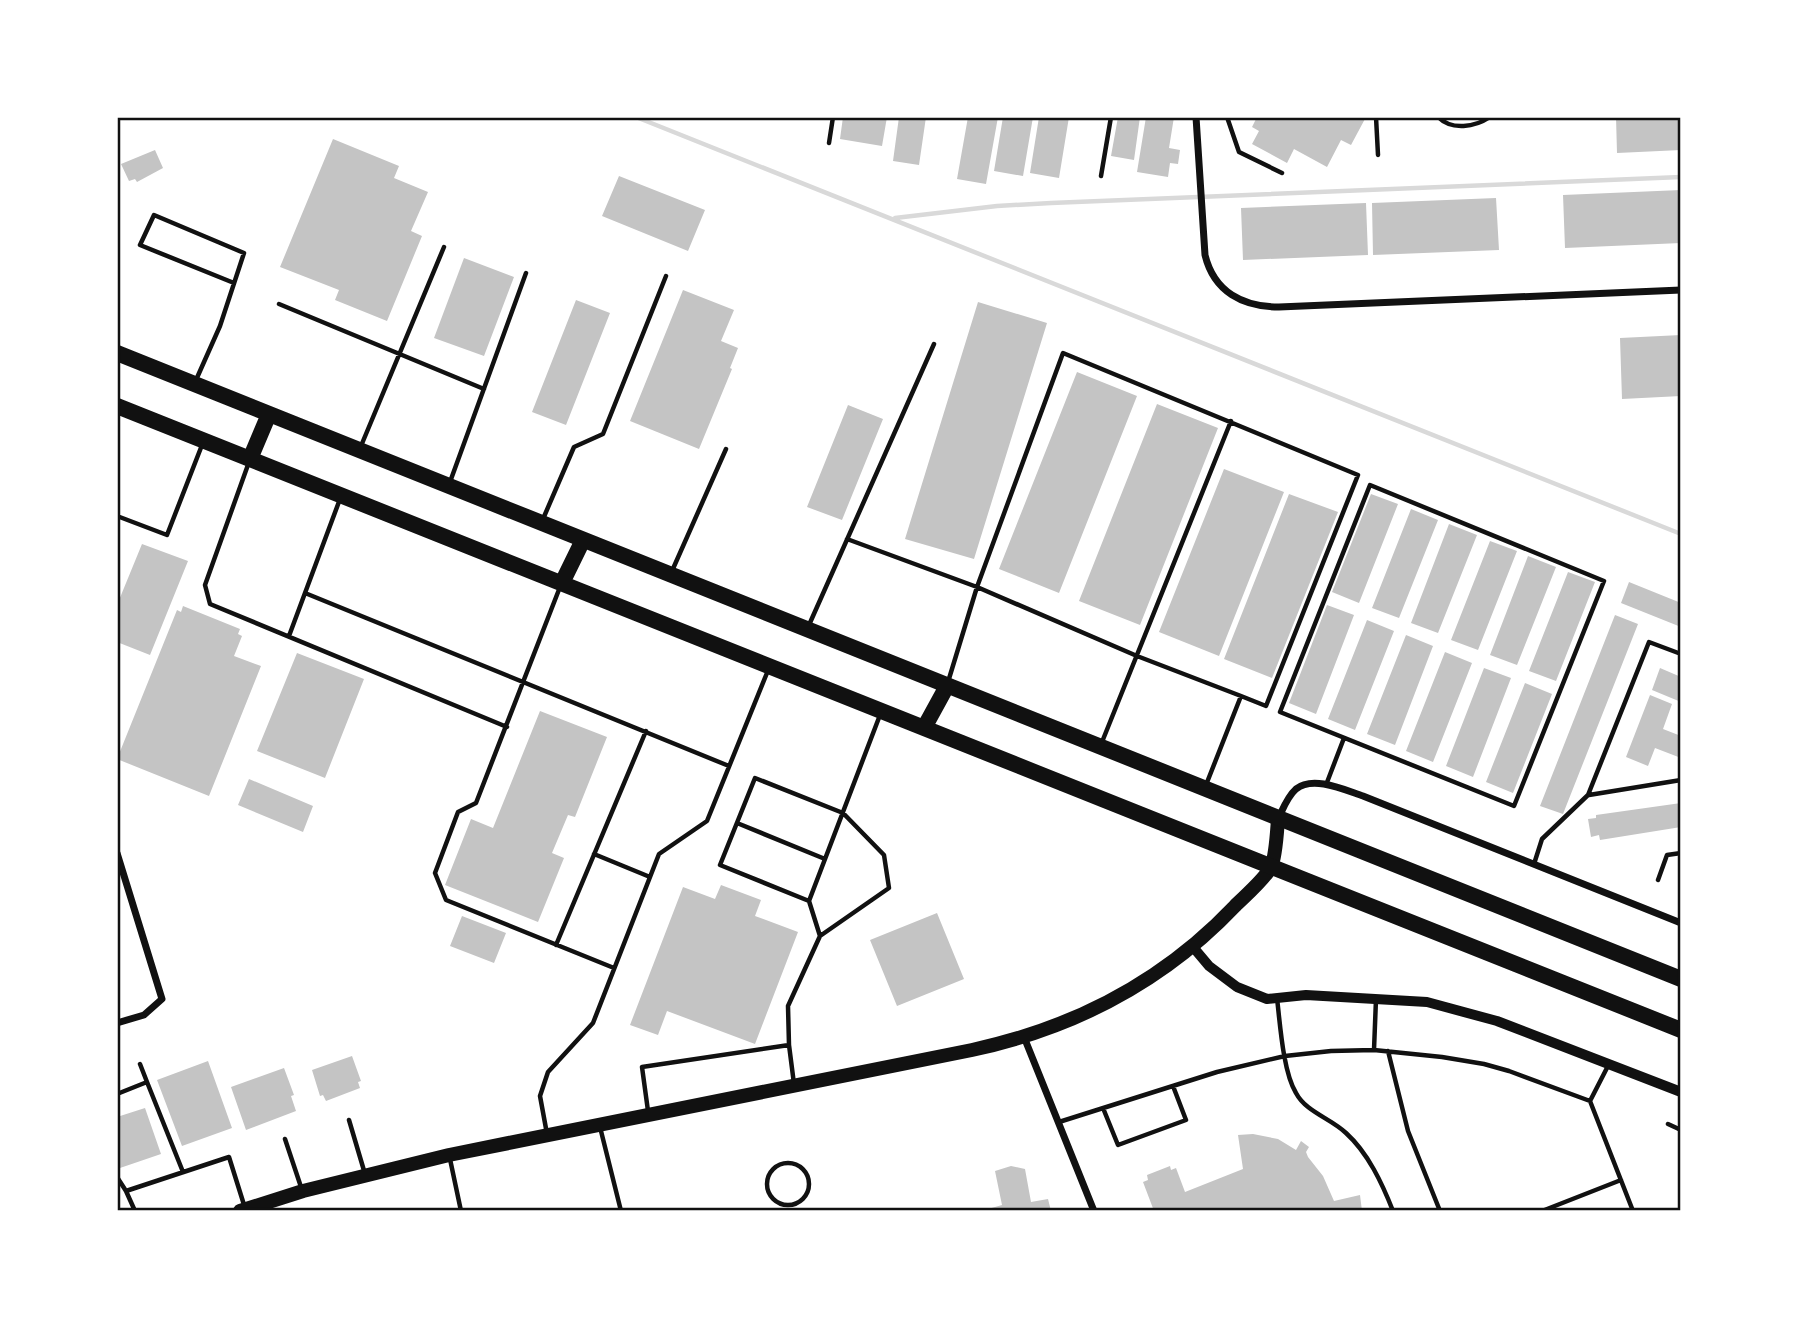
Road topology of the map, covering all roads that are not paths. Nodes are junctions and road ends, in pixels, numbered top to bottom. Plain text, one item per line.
1 (833, 117) edge
2 (1111, 117) edge
3 (1196, 117) edge
4 (1227, 117) edge
5 (1376, 117) edge
6 (1438, 117) edge
7 (1490, 117) edge
8 (829, 143) dead end
9 (1378, 155) dead end
10 (1282, 173) dead end
11 (1101, 176) dead end
12 (444, 247) dead end
13 (526, 273) dead end
14 (667, 275) dead end
15 (234, 284) junction
16 (1681, 290) edge
17 (279, 303) dead end
18 (934, 344) dead end
19 (400, 352) junction
20 (117, 353) edge
21 (194, 384) junction
22 (484, 389) junction
23 (117, 406) edge
24 (269, 414) junction
25 (1231, 421) junction
26 (204, 441) junction
27 (726, 449) dead end
28 (359, 450) junction
29 (250, 459) junction
30 (449, 486) junction
31 (341, 496) junction
32 (117, 516) edge
33 (541, 523) junction
34 (847, 539) junction
35 (583, 540) junction
36 (670, 575) junction
37 (562, 583) junction
38 (977, 587) junction
39 (305, 593) junction
40 (807, 630) junction
41 (289, 636) junction
42 (1681, 654) edge
43 (1137, 656) junction
44 (769, 666) junction
45 (522, 682) junction
46 (947, 686) junction
47 (1241, 696) junction
48 (881, 711) junction
49 (507, 727) junction
50 (925, 728) junction
51 (646, 731) junction
52 (1344, 738) junction
53 (1100, 748) junction
54 (729, 766) junction
55 (1681, 780) edge
56 (1326, 785) junction
57 (1204, 789) junction
58 (1588, 795) junction
59 (843, 813) junction
60 (1278, 819) junction
61 (737, 823) junction
62 (117, 853) edge
63 (1681, 853) edge
64 (594, 854) junction
65 (825, 859) junction
66 (1534, 865) junction
67 (1271, 866) junction
68 (650, 877) junction
69 (1658, 880) dead end
70 (809, 901) junction
71 (1681, 923) edge
72 (820, 936) junction
73 (556, 944) junction
74 (1193, 947) junction
75 (614, 968) junction
76 (1681, 979) edge
77 (1277, 998) junction
78 (1376, 998) junction
79 (117, 1023) edge
80 (1681, 1030) edge
81 (1024, 1037) junction
82 (789, 1045) junction
83 (1374, 1050) junction
84 (1388, 1051) junction
85 (1285, 1056) junction
86 (1609, 1063) junction
87 (140, 1064) dead end
88 (147, 1082) junction
89 (795, 1085) junction
90 (1173, 1086) junction
91 (1681, 1092) edge
92 (117, 1094) edge
93 (1590, 1101) junction
94 (1103, 1108) junction
95 (648, 1114) junction
96 (349, 1120) dead end
97 (1058, 1122) junction
98 (599, 1124) junction
99 (1668, 1124) dead end
100 (1681, 1130) edge
101 (547, 1135) junction
102 (285, 1139) dead end
103 (449, 1154) junction
104 (183, 1172) junction
105 (366, 1174) junction
106 (117, 1177) edge
107 (1621, 1180) junction
108 (126, 1191) junction
109 (303, 1191) junction
110 (796, 1204) junction
111 (244, 1210) edge
112 (135, 1211) edge
113 (461, 1211) edge
114 (621, 1211) edge
115 (799, 1211) edge
116 (1094, 1211) edge
117 (1393, 1211) edge
118 (1440, 1211) edge
119 (1542, 1211) edge
120 (1633, 1211) edge

1 - 8 lane
2 - 11 lane
3 - 16 street
4 - 10 lane
5 - 9 lane
6 - 7 lane
12 - 19 lane
13 - 22 lane
14 - 33 lane
15 - 15 lane
15 - 21 lane
17 - 19 lane
18 - 34 lane
19 - 22 lane
19 - 28 lane
20 - 21 highway
21 - 24 highway
22 - 30 lane
23 - 26 highway
24 - 28 highway
24 - 29 highway
25 - 38 lane
25 - 43 lane
25 - 47 lane
26 - 29 highway
26 - 32 lane
27 - 36 lane
28 - 30 highway
29 - 31 highway
29 - 41 lane
30 - 33 highway
31 - 37 highway
31 - 39 lane
33 - 35 highway
34 - 38 lane
34 - 40 lane
35 - 36 highway
35 - 37 highway
36 - 40 highway
37 - 44 highway
37 - 45 lane
38 - 43 lane
38 - 46 lane
39 - 41 lane
39 - 45 lane
40 - 46 highway
41 - 49 lane
42 - 58 lane
43 - 47 lane
43 - 53 lane
44 - 48 highway
44 - 54 lane
45 - 49 lane
45 - 51 lane
46 - 50 highway
46 - 53 highway
47 - 57 lane
48 - 50 highway
48 - 59 lane
49 - 73 lane
50 - 67 highway
51 - 54 lane
51 - 64 lane
52 - 52 lane
52 - 56 lane
53 - 57 highway
54 - 68 lane
55 - 58 lane
56 - 60 street
56 - 66 street
57 - 60 highway
58 - 66 lane
59 - 61 lane
59 - 65 lane
59 - 72 lane
60 - 67 main road
60 - 76 highway
61 - 65 lane
61 - 70 lane
62 - 79 street
63 - 69 lane
64 - 68 lane
64 - 73 lane
65 - 70 lane
66 - 71 street
67 - 74 main road
67 - 80 highway
68 - 75 lane
70 - 72 lane
72 - 82 lane
73 - 75 lane
74 - 77 street
74 - 81 main road
75 - 101 lane
77 - 78 street
77 - 85 lane
78 - 83 lane
78 - 86 street
81 - 89 main road
81 - 97 street
82 - 89 lane
82 - 95 lane
83 - 84 lane
83 - 85 lane
84 - 93 lane
84 - 118 lane
85 - 90 lane
85 - 117 lane
86 - 91 street
86 - 93 lane
87 - 88 lane
88 - 92 lane
88 - 104 lane
89 - 95 main road
90 - 94 lane
90 - 94 lane
93 - 107 lane
94 - 97 lane
95 - 98 main road
96 - 105 lane
97 - 116 street
98 - 101 main road
98 - 114 lane
99 - 100 lane
101 - 103 main road
102 - 109 lane
103 - 105 main road
103 - 113 lane
104 - 108 lane
104 - 111 lane
105 - 109 main road
106 - 108 lane
107 - 119 lane
107 - 120 lane
108 - 112 lane
109 - 111 main road
110 - 110 lane
110 - 115 lane

